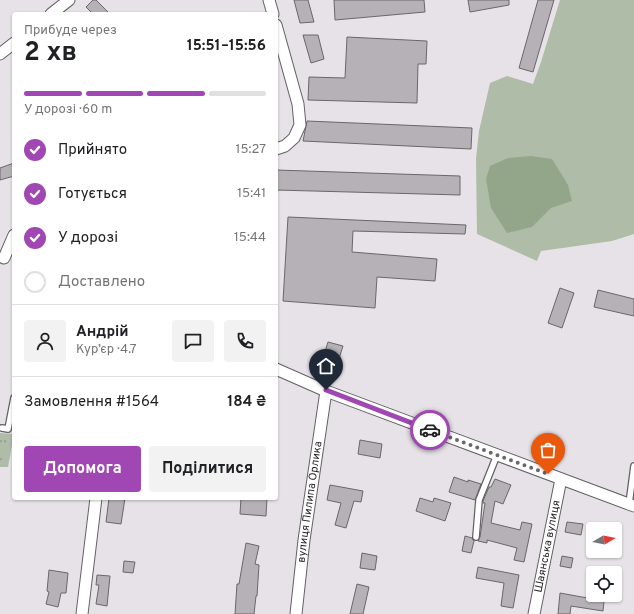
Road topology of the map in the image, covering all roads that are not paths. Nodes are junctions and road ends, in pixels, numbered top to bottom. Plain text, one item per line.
1 (69, 0) edge
2 (269, 0) edge
3 (54, 12) edge
4 (272, 12) edge
5 (278, 32) edge
6 (12, 45) edge
7 (0, 54) edge
8 (278, 148) edge
9 (12, 241) edge
10 (6, 258) edge
11 (278, 370) edge
12 (326, 390) junction
13 (12, 408) edge
14 (2, 428) dead end
15 (497, 455) junction
16 (634, 466) edge
17 (560, 479) junction
18 (96, 500) edge
19 (632, 505) edge
20 (476, 536) dead end
21 (82, 614) edge
22 (296, 614) edge
23 (534, 614) edge

1 - 3 street
2 - 4 street
5 - 8 street
6 - 7 street
9 - 10 street
11 - 12 street
12 - 15 street
12 - 22 street, вулиця Пилипа Орлика
13 - 14 lane
15 - 17 street
15 - 20 lane
16 - 19 lane
17 - 19 street
17 - 23 street, Шаянська вулиця
18 - 21 street

